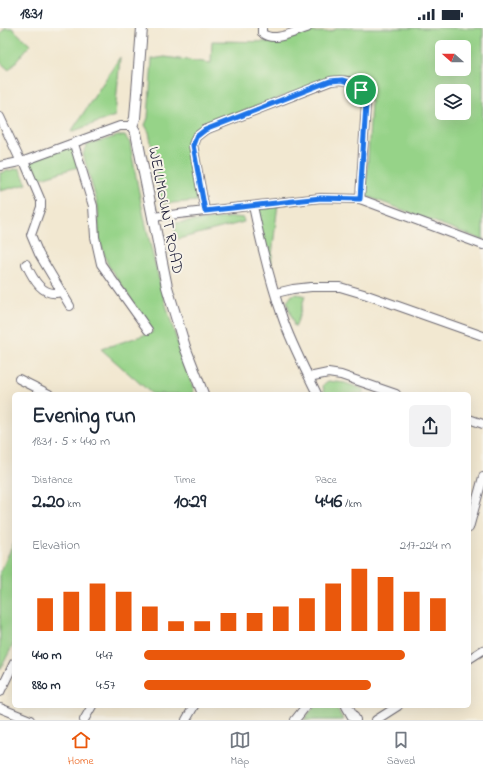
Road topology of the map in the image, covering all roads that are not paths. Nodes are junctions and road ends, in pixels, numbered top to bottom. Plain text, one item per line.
1 (142, 28) edge
2 (262, 28) edge
3 (306, 28) edge
4 (0, 117) edge
5 (132, 126) junction
6 (74, 144) junction
7 (22, 161) junction
8 (0, 166) edge
9 (360, 199) junction
10 (253, 206) junction
11 (205, 211) junction
12 (152, 217) junction
13 (483, 245) edge
14 (26, 264) dead end
15 (61, 292) junction
16 (276, 293) junction
17 (70, 306) dead end
18 (148, 330) dead end
19 (483, 336) edge
20 (309, 378) junction
21 (19, 379) dead end
22 (44, 392) edge
23 (202, 392) edge
24 (316, 392) edge
25 (390, 392) edge
26 (471, 421) edge
27 (483, 424) edge
28 (483, 477) edge
29 (471, 521) edge
30 (483, 650) edge
31 (471, 658) edge
32 (12, 667) edge
33 (0, 692) edge
34 (0, 708) edge
35 (91, 708) edge
36 (193, 708) edge
37 (304, 708) edge
38 (348, 708) edge
39 (395, 708) edge
40 (30, 720) edge
41 (84, 720) edge
42 (186, 720) edge
43 (295, 720) edge
44 (355, 720) edge
45 (376, 720) edge

1 - 5 street, WELLMOUNT ROAD
2 - 3 street
4 - 7 street
5 - 6 street
5 - 12 street, WELLMOUNT ROAD
6 - 7 street
6 - 18 street
7 - 8 street
7 - 15 street
9 - 10 street
9 - 11 street
9 - 13 street
10 - 11 street
10 - 16 street
11 - 12 street
12 - 23 street, WELLMOUNT ROAD
14 - 15 street
15 - 17 street
16 - 19 street
16 - 20 street
20 - 24 street
20 - 25 street
21 - 22 street
26 - 27 street
28 - 29 street
30 - 31 street
32 - 33 street
34 - 40 street
35 - 41 street
36 - 42 street
37 - 43 street
38 - 44 street
39 - 45 street

